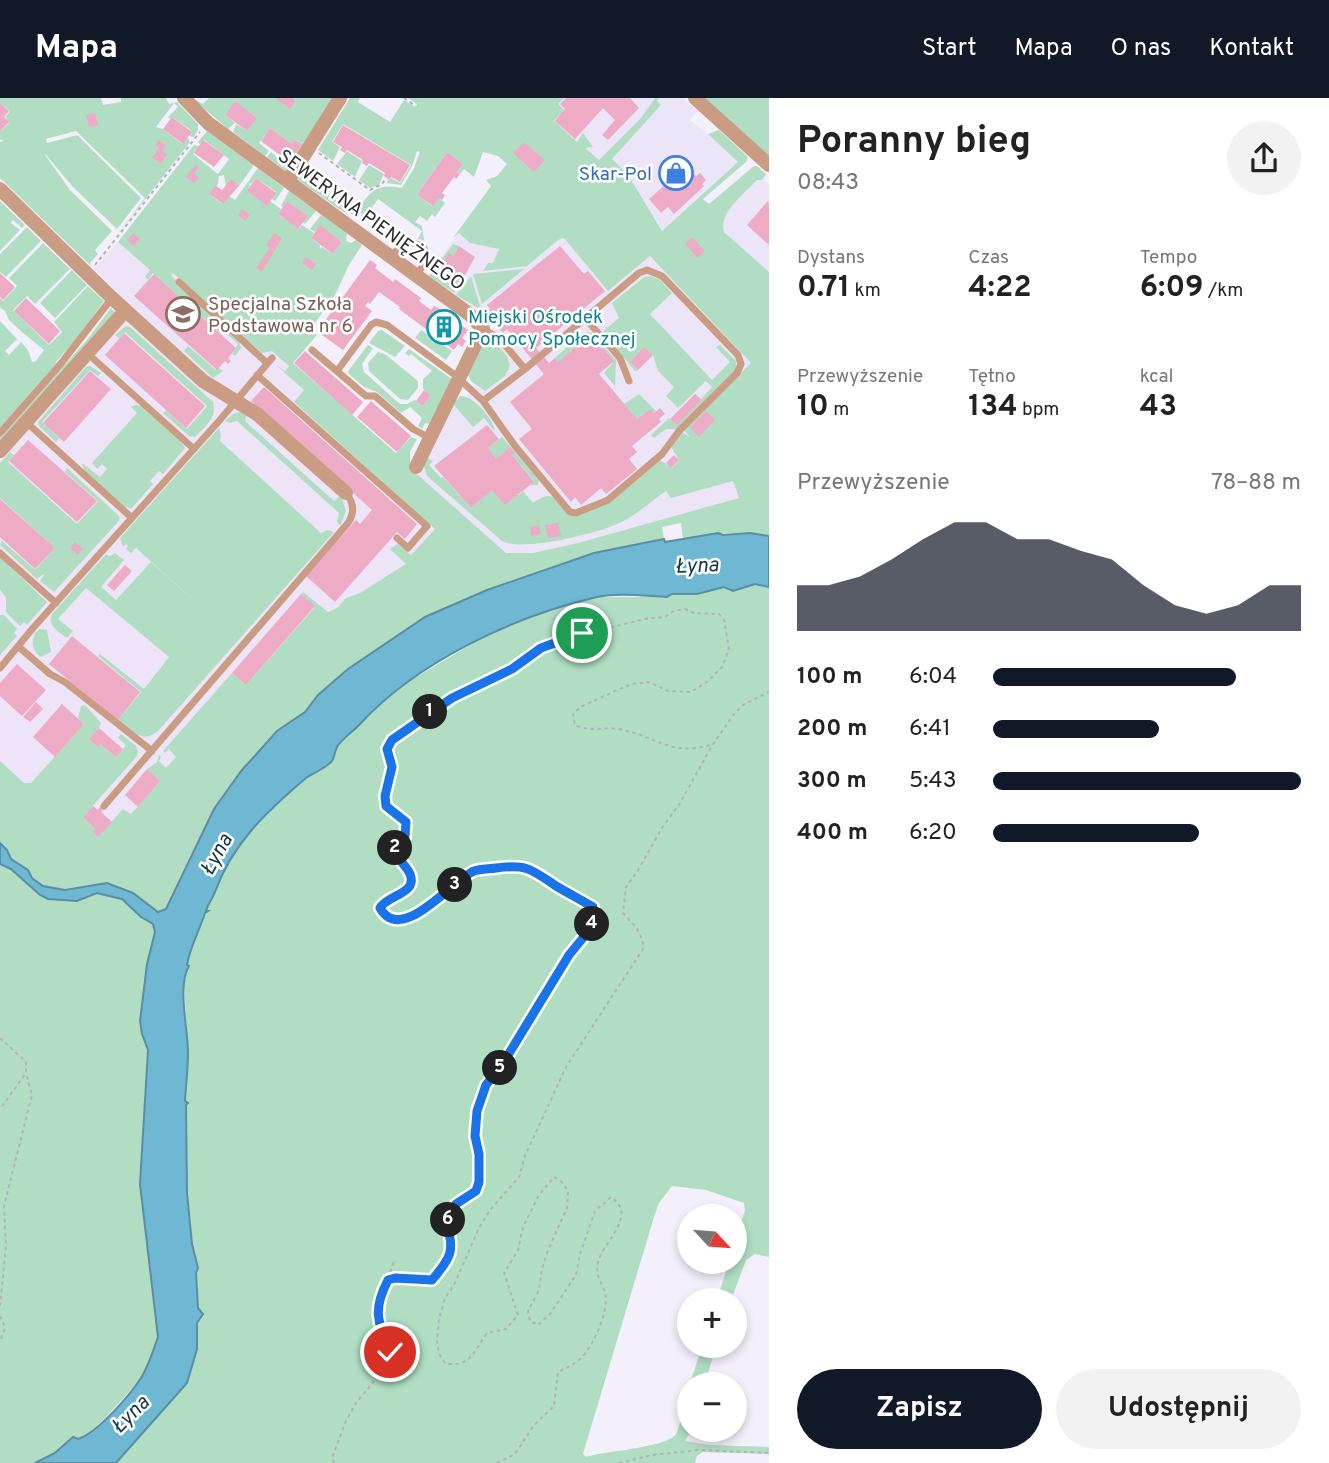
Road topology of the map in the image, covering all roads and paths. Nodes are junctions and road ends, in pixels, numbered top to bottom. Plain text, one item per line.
1 (184, 98) edge
2 (340, 98) edge
3 (405, 98) edge
4 (695, 98) edge
5 (416, 106) dead end
6 (204, 128) dead end
7 (316, 151) dead end
8 (769, 165) edge
9 (386, 178) dead end
10 (288, 181) junction
11 (0, 189) edge
12 (390, 255) junction
13 (88, 274) junction
14 (416, 275) junction
15 (179, 282) dead end
16 (112, 298) junction
17 (125, 310) junction
18 (585, 318) junction
19 (483, 329) junction
20 (312, 349) dead end
21 (87, 353) junction
22 (525, 369) junction
23 (337, 371) junction
24 (257, 375) junction
25 (460, 379) junction
26 (629, 381) dead end
27 (235, 401) junction
28 (483, 401) junction
29 (26, 422) junction
30 (0, 433) edge
31 (430, 438) junction
32 (194, 449) junction
33 (0, 451) edge
34 (416, 467) dead end
35 (346, 493) joint
36 (132, 518) junction
37 (397, 538) dead end
38 (0, 553) edge
39 (56, 603) junction
40 (19, 647) junction
41 (0, 668) edge
42 (769, 692) edge
43 (713, 744) junction
44 (152, 751) junction
45 (104, 806) dead end
46 (0, 1038) edge
47 (26, 1073) junction
48 (0, 1109) edge
49 (394, 1261) dead end
50 (388, 1280) junction
51 (0, 1307) edge
52 (0, 1316) edge
53 (0, 1341) edge
54 (769, 1452) edge
55 (334, 1463) edge
56 (498, 1463) edge
57 (619, 1463) edge

1 - 10 street, SEWERYNA PIENIĘŻNEGO
2 - 10 street
3 - 5 path
4 - 8 street
6 - 13 path
7 - 9 path
10 - 12 street, SEWERYNA PIENIĘŻNEGO
11 - 13 street
12 - 14 street, SEWERYNA PIENIĘŻNEGO
12 - 14 lane
13 - 16 street
14 - 19 street, SEWERYNA PIENIĘŻNEGO
15 - 24 lane
16 - 17 street
16 - 30 lane
17 - 21 street
17 - 27 street
18 - 22 lane
18 - 26 lane
18 - 28 lane
19 - 22 lane
19 - 25 street
20 - 23 lane
21 - 29 street
21 - 32 lane
22 - 28 lane
23 - 25 lane
23 - 31 lane
24 - 27 lane
24 - 37 lane
25 - 28 lane
25 - 31 street
27 - 32 lane
27 - 35 street
29 - 33 street
29 - 36 lane
31 - 34 street
32 - 36 lane
35 - 44 lane
36 - 39 lane
38 - 39 lane
39 - 40 lane
40 - 41 lane
40 - 44 lane
42 - 43 path
43 - 50 path
43 - 56 path
44 - 45 lane
46 - 47 path
47 - 48 path
47 - 51 path
49 - 50 path
50 - 55 path
52 - 53 path
54 - 57 path

